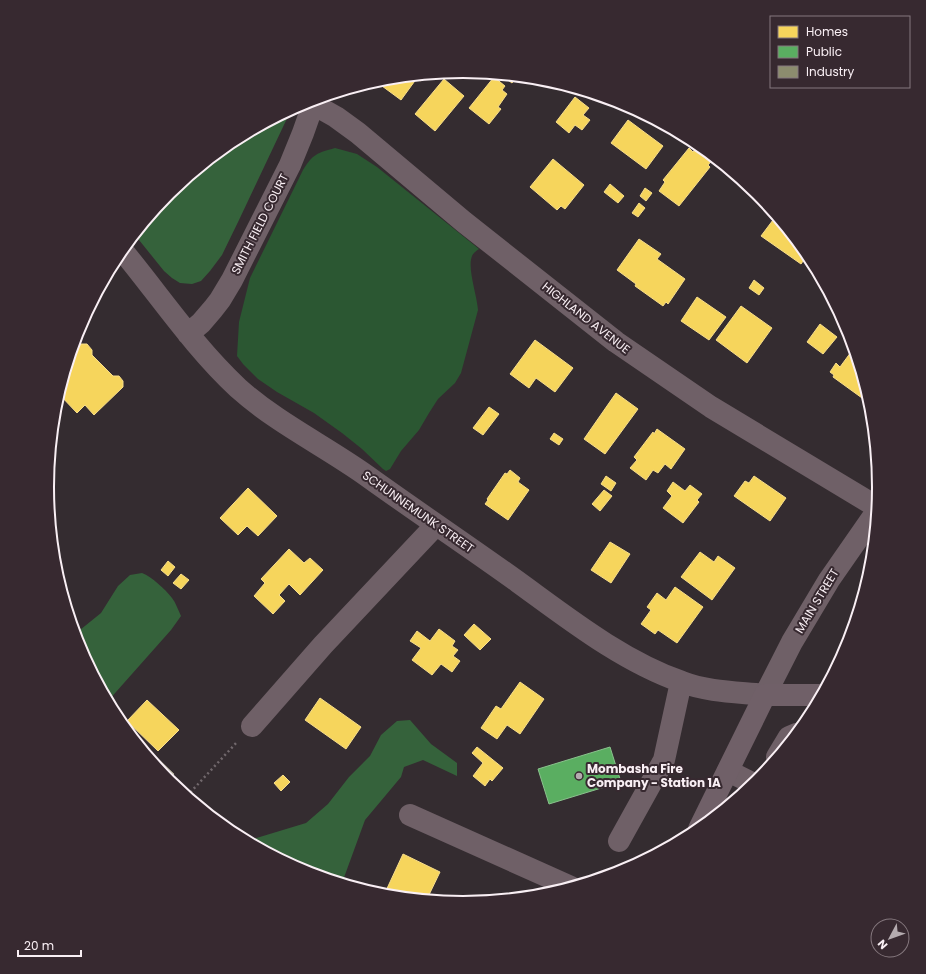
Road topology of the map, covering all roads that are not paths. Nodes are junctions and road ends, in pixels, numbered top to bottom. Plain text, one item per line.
1 (319, 105) edge
2 (312, 107) edge
3 (126, 255) edge
4 (188, 334) junction
5 (871, 504) edge
6 (871, 520) edge
7 (436, 525) junction
8 (681, 682) junction
9 (816, 694) edge
10 (764, 695) junction
11 (252, 726) road end
12 (728, 771) junction
13 (747, 781) edge
14 (410, 815) dead end
15 (706, 816) edge
16 (619, 841) dead end
17 (563, 883) edge

1 - 5 street, HIGHLAND AVENUE
2 - 4 street, SMITH FIELD COURT
3 - 4 street, SCHUNNEMUNK STREET
4 - 7 street, SCHUNNEMUNK STREET
6 - 10 street, MAIN STREET
7 - 8 street, SCHUNNEMUNK STREET
7 - 11 street
8 - 10 street, SCHUNNEMUNK STREET
8 - 16 street
9 - 10 main road
10 - 12 main road
12 - 13 street
12 - 15 main road
14 - 17 street

